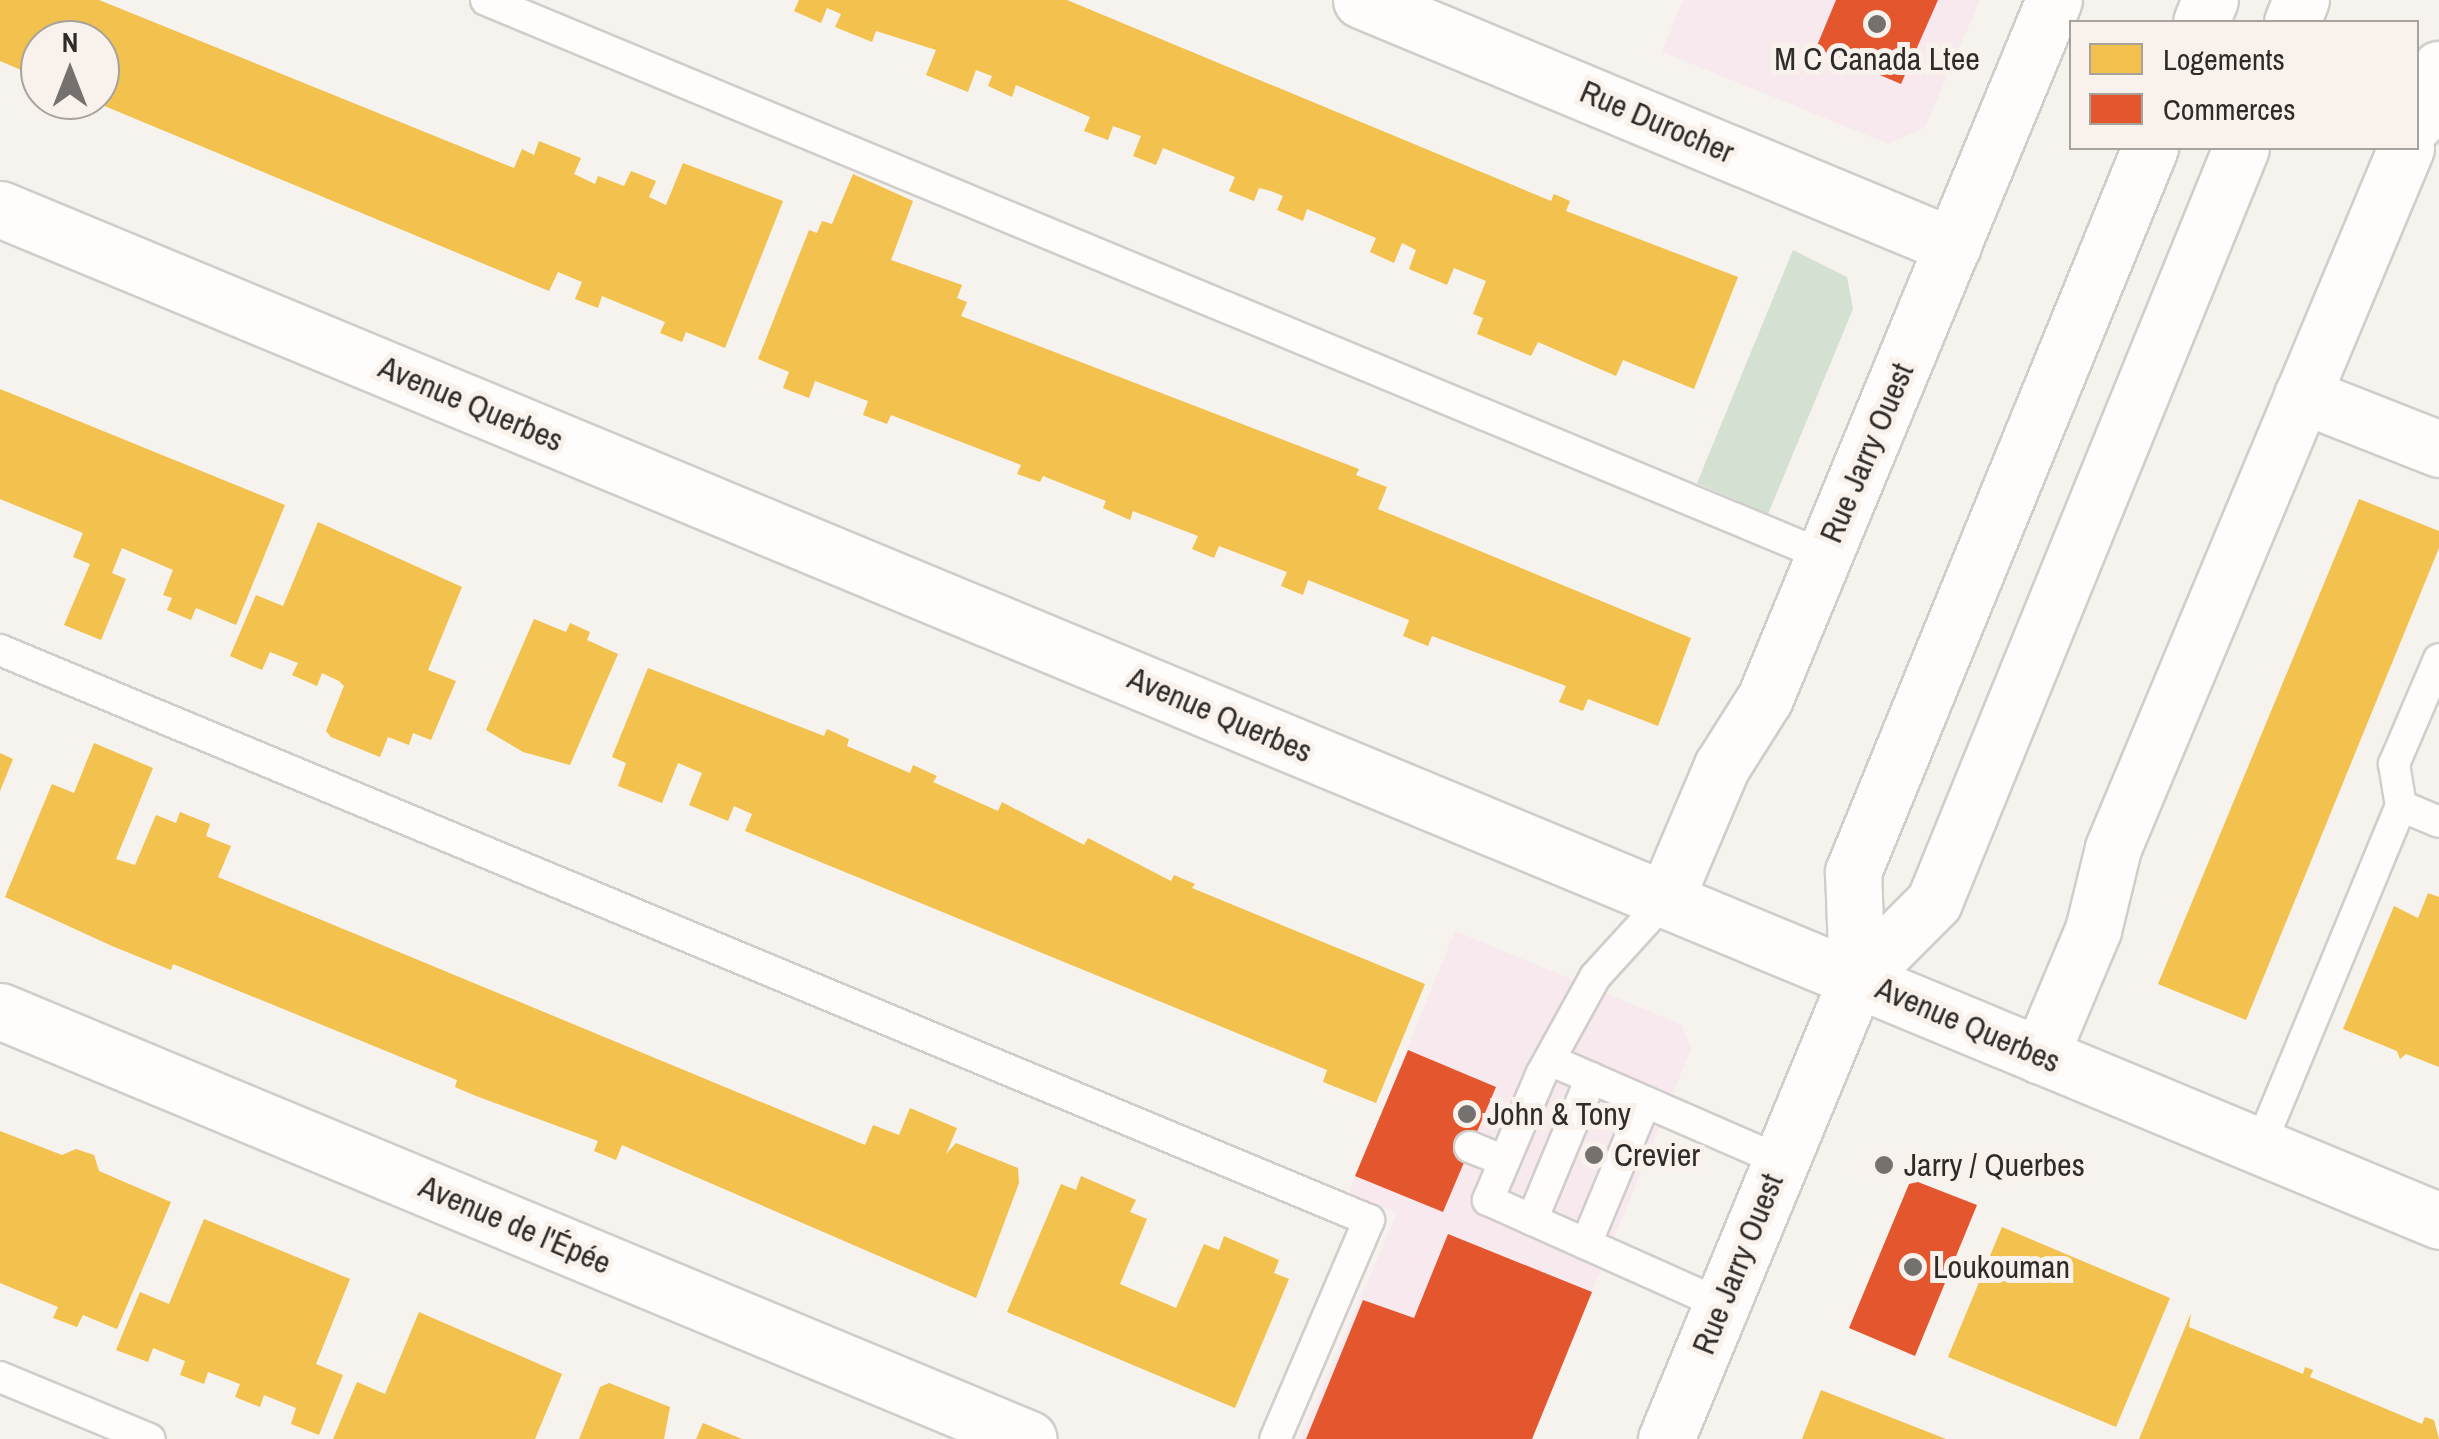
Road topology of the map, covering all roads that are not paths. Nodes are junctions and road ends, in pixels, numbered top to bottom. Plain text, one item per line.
1 (486, 0) edge
2 (1361, 0) edge
3 (2054, 0) edge
4 (2439, 69) edge
5 (2419, 115) edge
6 (2149, 150) edge
7 (2240, 150) edge
8 (2405, 150) edge
9 (0, 209) edge
10 (1953, 246) junction
11 (2302, 394) junction
12 (2439, 449) edge
13 (1824, 556) junction
14 (0, 650) edge
15 (2439, 659) edge
16 (2401, 806) junction
17 (2439, 822) edge
18 (1666, 900) junction
19 (1856, 979) junction
20 (0, 1011) edge
21 (2040, 1056) junction
22 (1552, 1061) junction
23 (1591, 1078) junction
24 (1645, 1102) junction
25 (2260, 1146) junction
26 (1470, 1148) dead end
27 (1504, 1161) junction
28 (1780, 1161) junction
29 (1532, 1220) junction
30 (2439, 1221) edge
31 (1586, 1244) junction
32 (1722, 1304) junction
33 (0, 1377) edge
34 (150, 1439) edge
35 (1029, 1439) edge
36 (1274, 1439) edge
37 (1666, 1439) edge

1 - 13 lane
2 - 10 street, Rue Durocher
3 - 10 street, Rue Jarry Ouest
4 - 5 street
6 - 19 street, Rue Jarry Ouest
7 - 19 street, Rue Jarry Ouest
8 - 11 street
9 - 18 street, Avenue Querbes
10 - 13 street, Rue Jarry Ouest
11 - 12 street
11 - 21 street
13 - 18 street, Rue Jarry Ouest
14 - 36 lane
15 - 16 lane
16 - 17 lane
16 - 25 lane
18 - 19 street, Avenue Querbes
18 - 22 lane
19 - 21 street, Avenue Querbes
19 - 28 street, Rue Jarry Ouest
20 - 35 street, Avenue de l'Épée
21 - 25 street, Avenue Querbes
22 - 23 lane
22 - 27 lane
23 - 24 lane
23 - 29 lane
24 - 28 lane
24 - 31 lane
25 - 30 street, Avenue Querbes
26 - 27 lane
27 - 29 lane
28 - 32 street, Rue Jarry Ouest
29 - 31 lane
31 - 32 lane
32 - 37 street, Rue Jarry Ouest
33 - 34 lane

